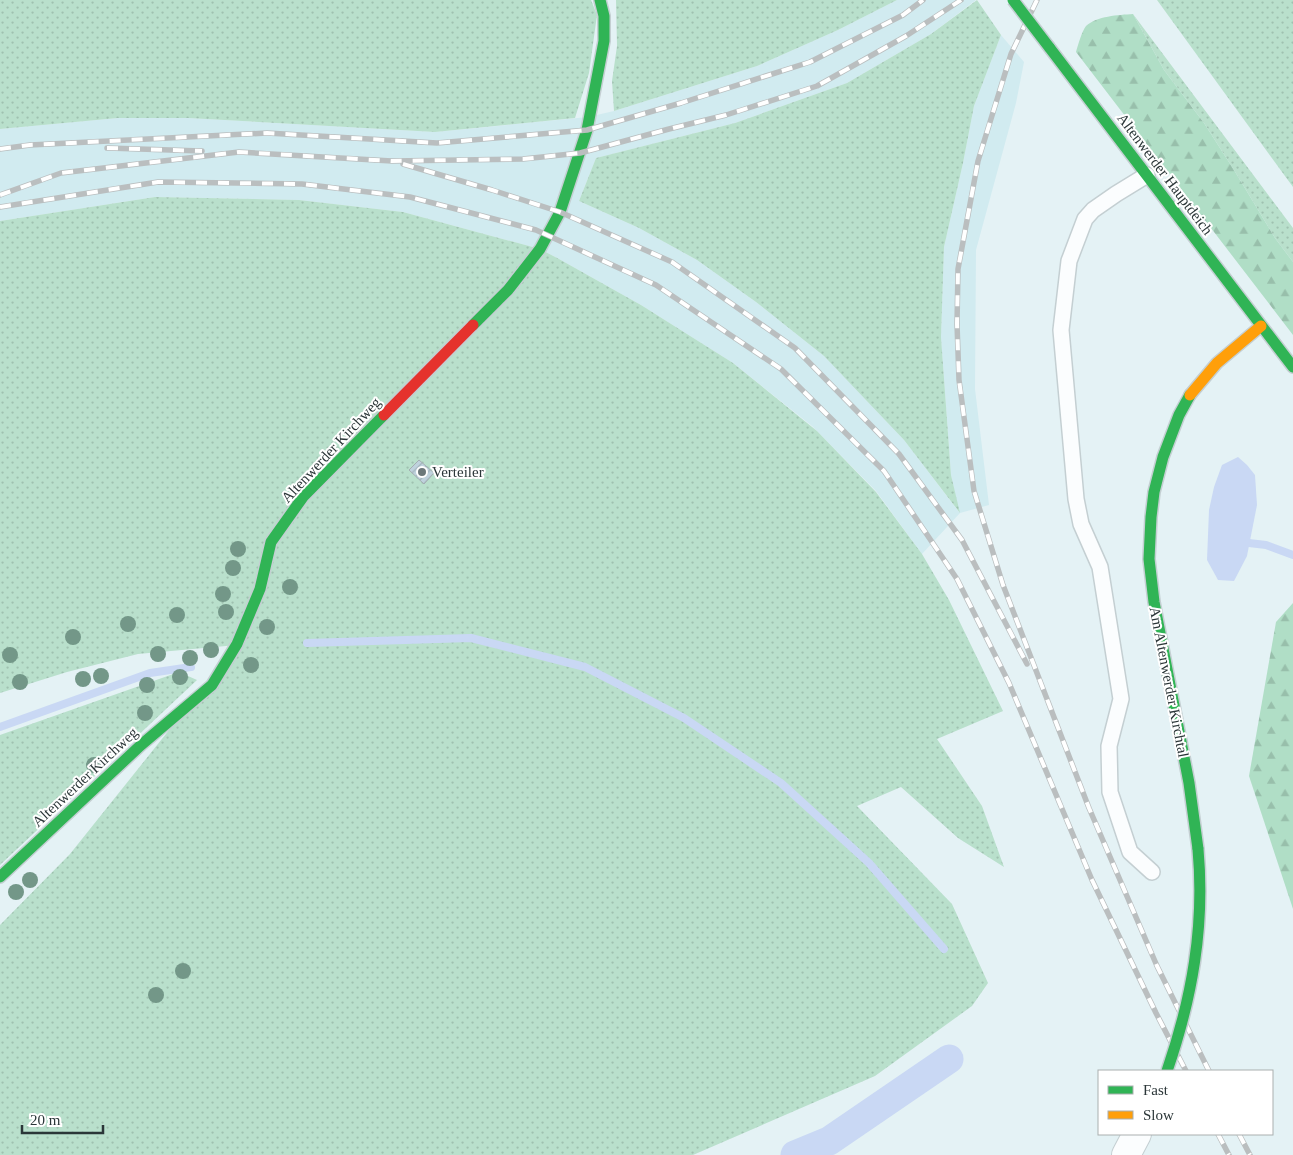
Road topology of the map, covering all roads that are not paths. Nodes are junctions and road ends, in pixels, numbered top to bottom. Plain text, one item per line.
1 (600, 0) edge
2 (1013, 0) edge
3 (1147, 175) junction
4 (1261, 326) junction
5 (1293, 367) edge
6 (1152, 872) dead end
7 (0, 877) edge
8 (1167, 1070) edge
9 (1137, 1135) edge
10 (1126, 1155) edge

1 - 7 street, Altenwerder Kirchweg
2 - 3 street, Altenwerder Hauptdeich, bridge
3 - 4 street, Altenwerder Hauptdeich
3 - 6 lane
4 - 5 street, Altenwerder Hauptdeich
4 - 8 street, Am Altenwerder Kirchtal, bridge
9 - 10 street

